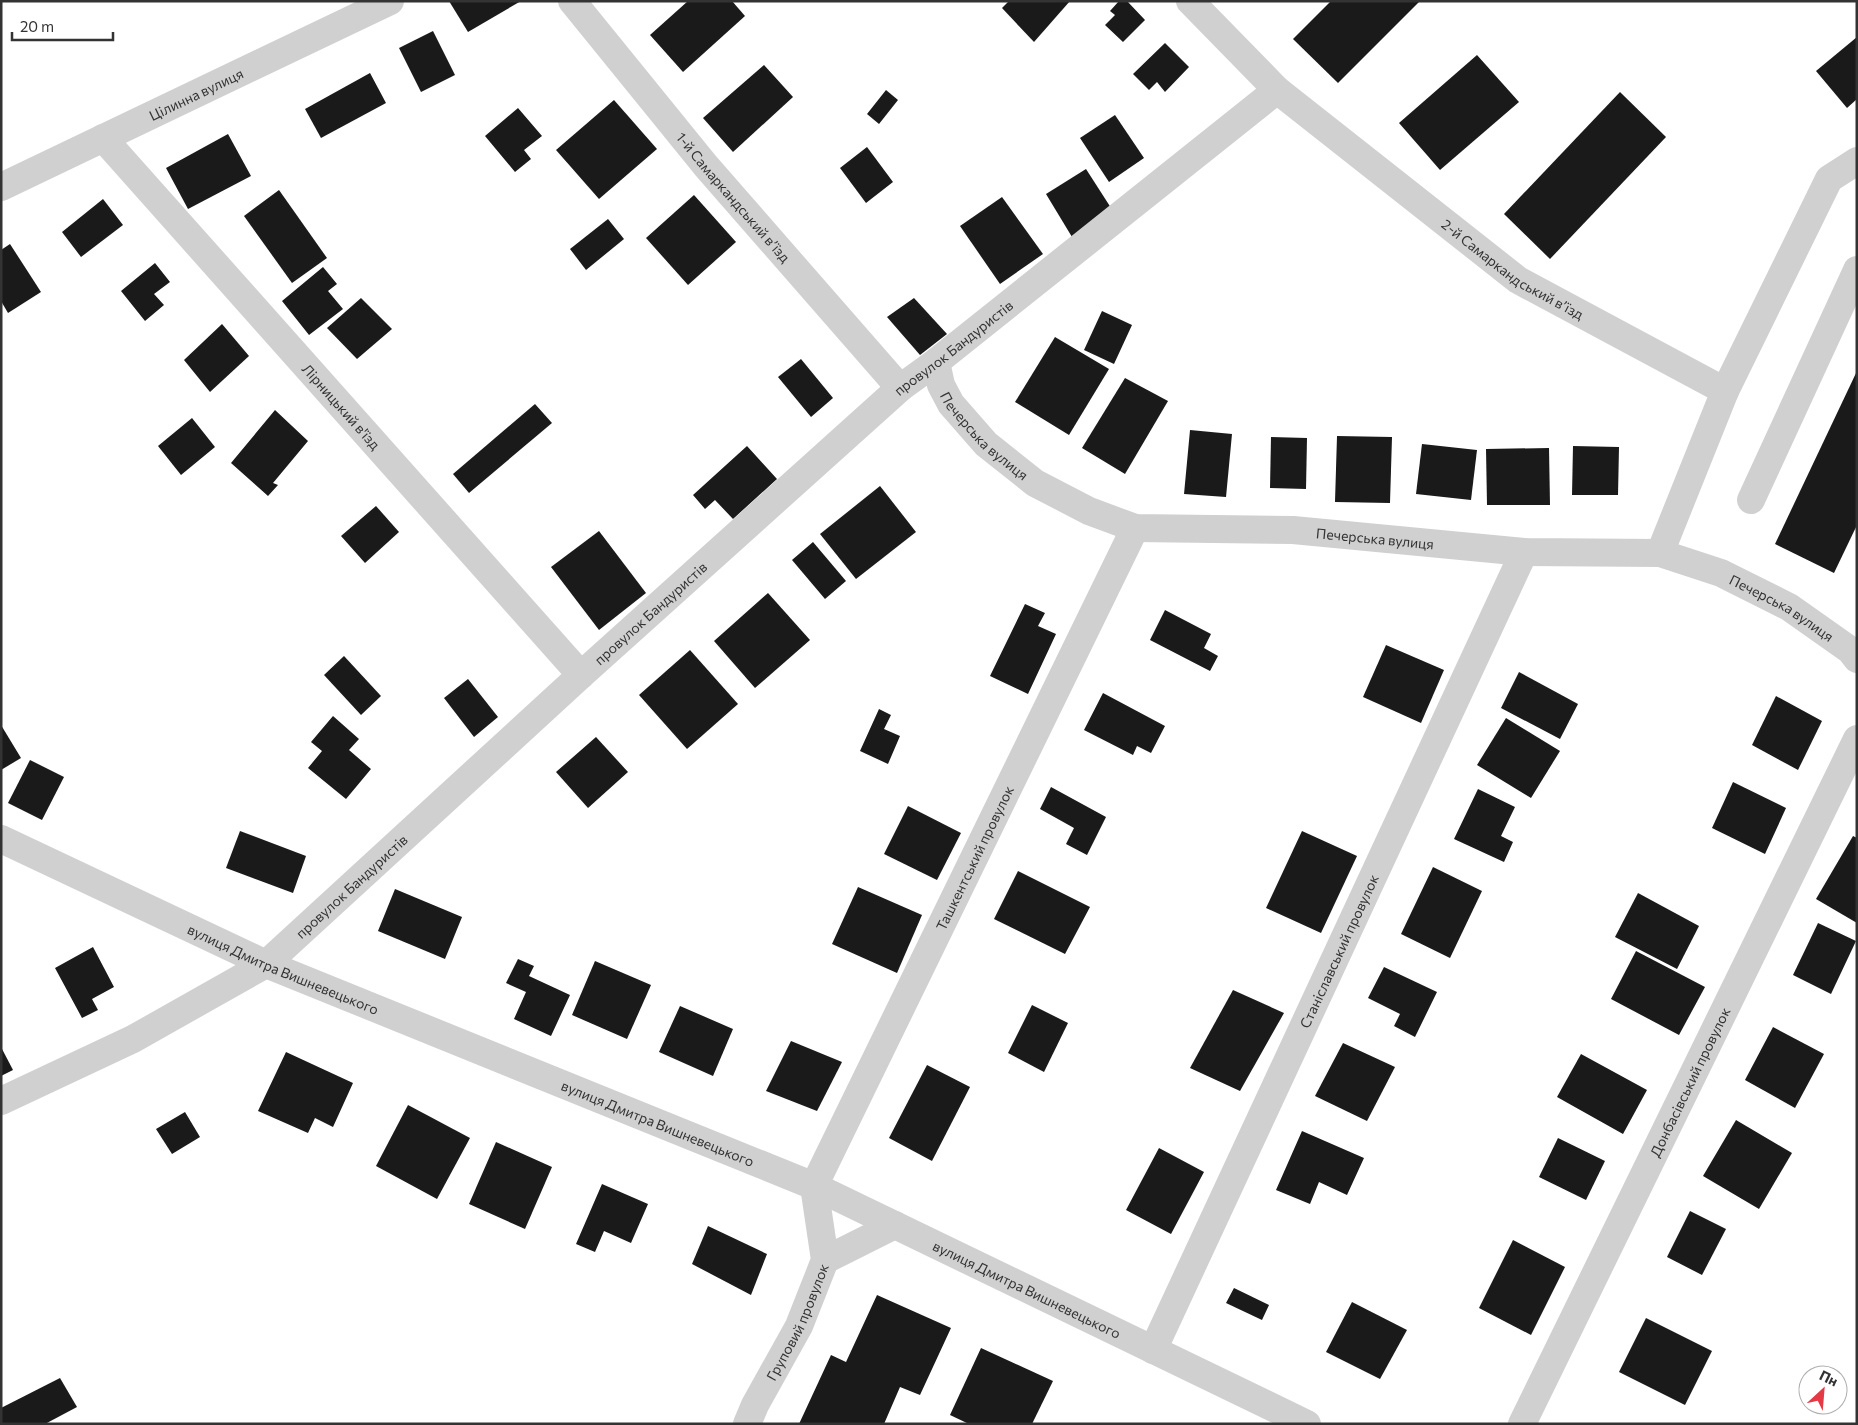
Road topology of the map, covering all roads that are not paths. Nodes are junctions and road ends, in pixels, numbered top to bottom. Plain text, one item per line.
1 (390, 1) edge
2 (572, 1) edge
3 (1190, 1) edge
4 (1278, 90) junction
5 (103, 138) junction
6 (1857, 161) edge
7 (1, 187) edge
8 (1857, 270) edge
9 (936, 362) junction
10 (900, 388) junction
11 (1726, 391) junction
12 (1752, 500) dead end
13 (1135, 528) junction
14 (1524, 552) junction
15 (1660, 553) junction
16 (1857, 659) edge
17 (581, 675) junction
18 (1857, 739) edge
19 (1, 839) edge
20 (266, 964) junction
21 (1, 1101) edge
22 (814, 1186) junction
23 (895, 1225) junction
24 (825, 1260) junction
25 (1153, 1350) junction
26 (747, 1424) edge
27 (1307, 1424) edge
28 (1522, 1424) edge

1 - 5 street, Цілинна вулиця
2 - 10 street, 1-й Самаркандський в’їзд
3 - 4 street, 2-й Самаркандський в’їзд
4 - 9 street, провулок Бандуристів
4 - 11 street, 2-й Самаркандський в’їзд
5 - 7 street, Цілинна вулиця
5 - 17 street, Лірницький в'їзд
6 - 11 street
8 - 12 street
9 - 10 street, провулок Бандуристів
9 - 13 street, Печерська вулиця
10 - 17 street, провулок Бандуристів
11 - 15 street
13 - 14 street, Печерська вулиця
13 - 22 street, Ташкентський провулок
14 - 15 street, Печерська вулиця
14 - 25 street, Станіславський провулок
15 - 16 street, Печерська вулиця
17 - 20 street, провулок Бандуристів
18 - 28 street, Донбасівський провулок
19 - 20 street, вулиця Дмитра Вишневецького
20 - 21 street, провулок Бандуристів
20 - 22 street, вулиця Дмитра Вишневецького
22 - 23 street, вулиця Дмитра Вишневецького
22 - 24 street, Груповий провулок
23 - 24 street
23 - 25 street, вулиця Дмитра Вишневецького
24 - 26 street, Груповий провулок
25 - 27 street, вулиця Дмитра Вишневецького

